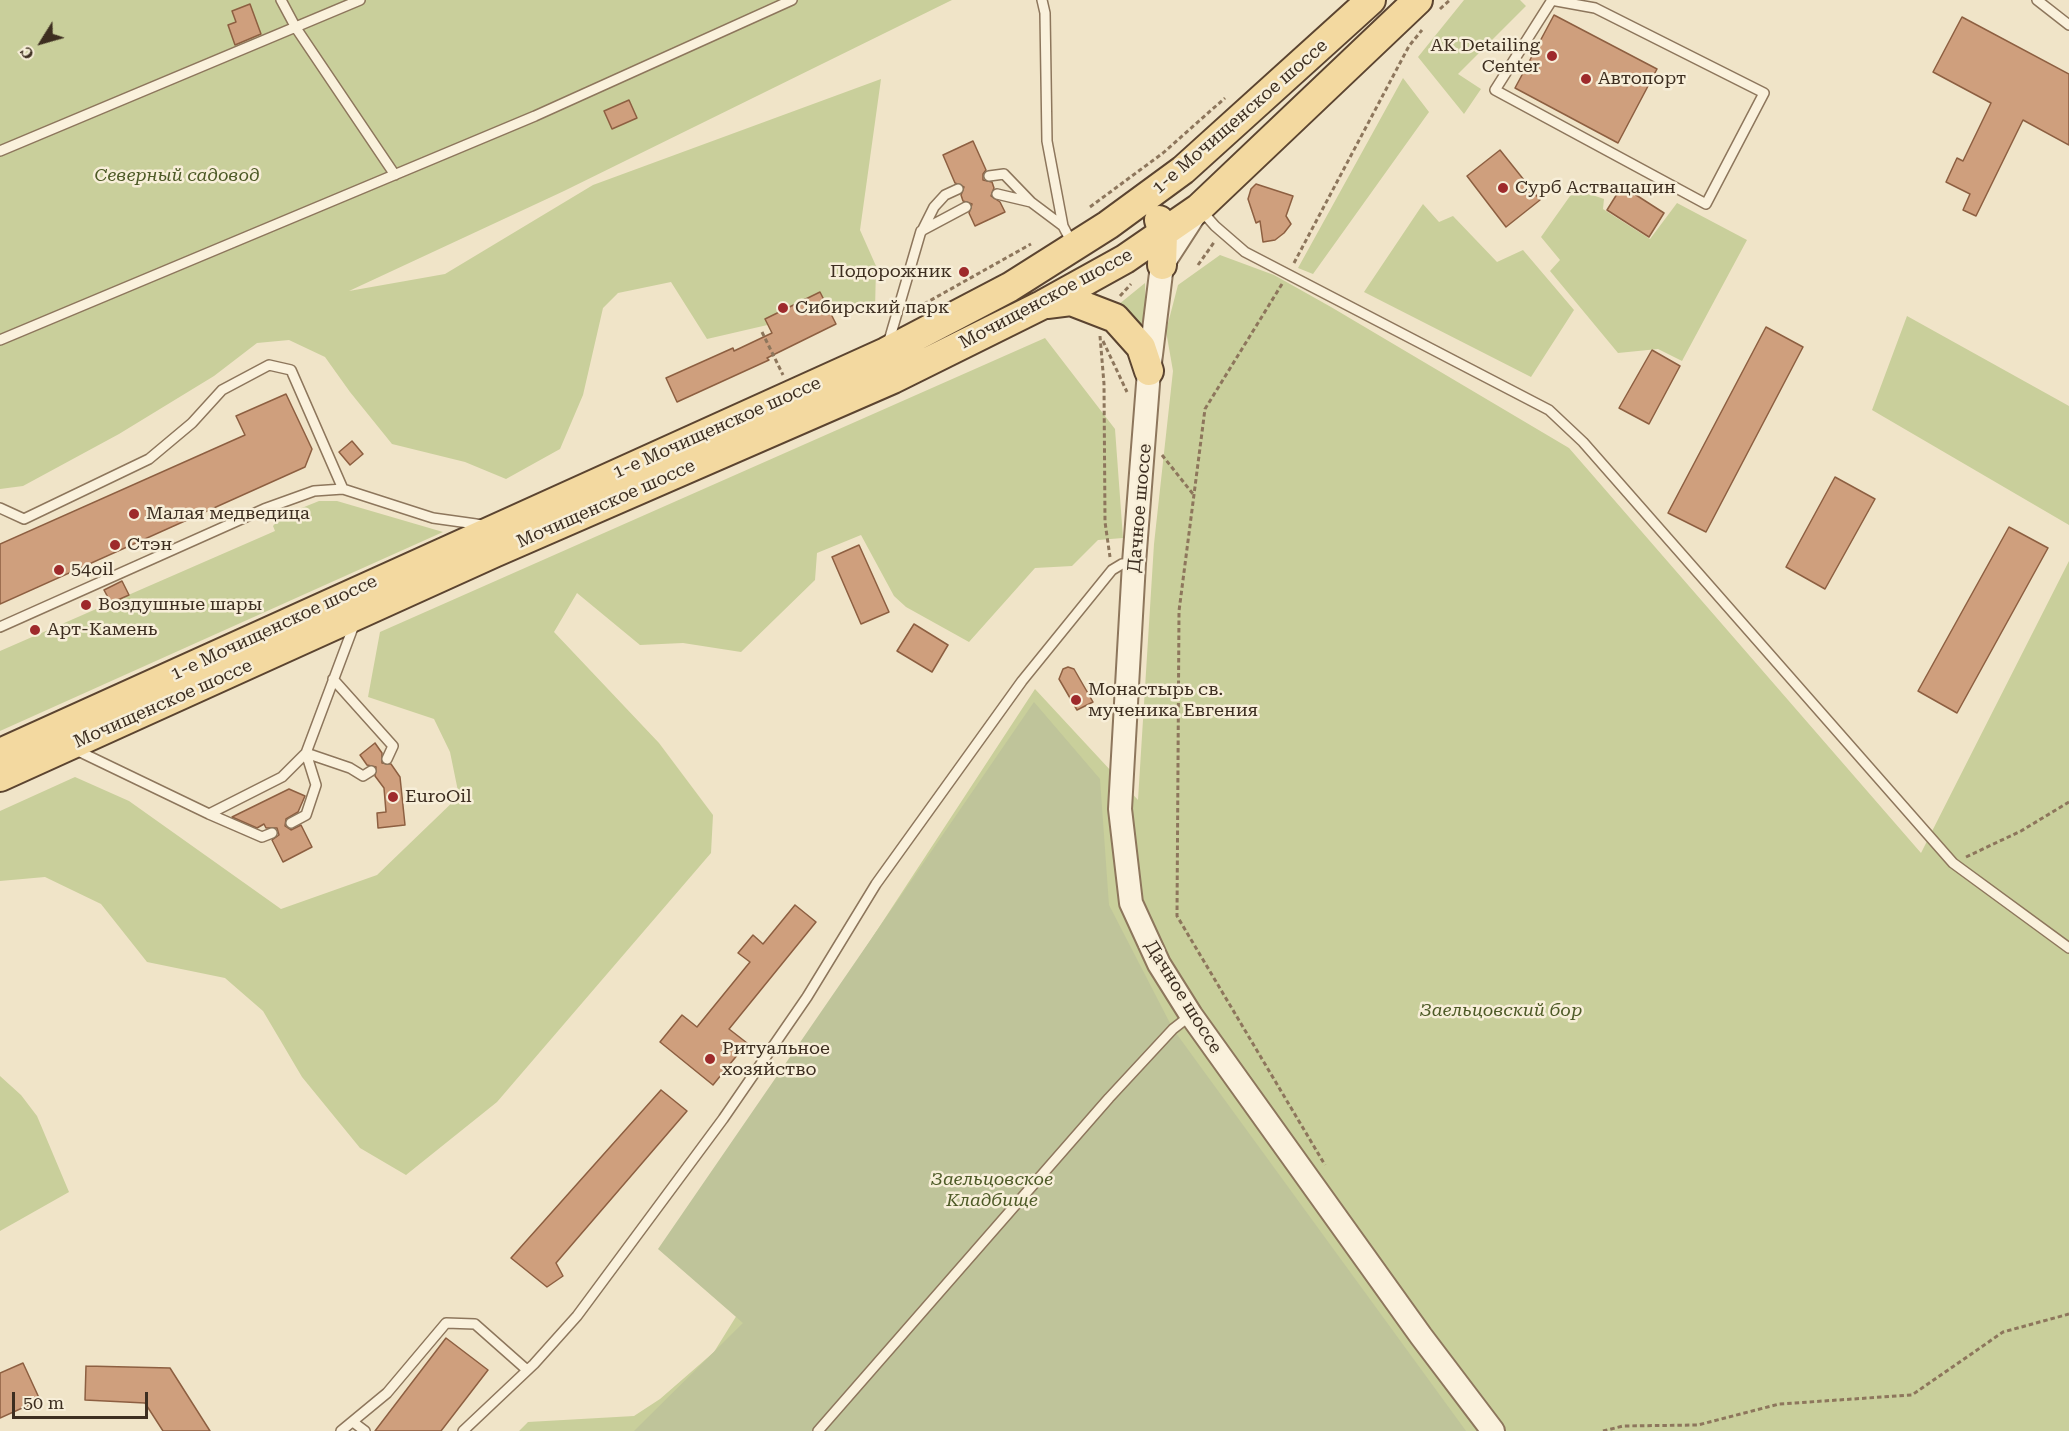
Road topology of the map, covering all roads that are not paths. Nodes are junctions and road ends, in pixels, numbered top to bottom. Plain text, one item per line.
1 (280, 0) edge
2 (360, 0) edge
3 (792, 0) edge
4 (1042, 0) edge
5 (1371, 0) edge
6 (1551, 0) edge
7 (2037, 0) edge
8 (1429, 5) edge
9 (2069, 25) edge
10 (296, 28) junction
11 (0, 151) edge
12 (394, 175) junction
13 (989, 176) dead end
14 (958, 189) dead end
15 (997, 194) dead end
16 (1152, 195) junction
17 (1030, 202) junction
18 (966, 207) dead end
19 (1199, 208) junction
20 (921, 231) junction
21 (1162, 234) junction
22 (1069, 236) junction
23 (1162, 265) junction
24 (1042, 305) junction
25 (0, 340) edge
26 (886, 352) junction
27 (1149, 371) junction
28 (343, 489) junction
29 (0, 508) edge
30 (494, 527) junction
31 (1134, 563) junction
32 (357, 616) junction
33 (0, 627) edge
34 (333, 680) junction
35 (69, 746) junction
36 (0, 753) edge
37 (306, 753) junction
38 (387, 759) dead end
39 (371, 771) dead end
40 (0, 777) edge
41 (208, 814) junction
42 (291, 823) dead end
43 (272, 833) dead end
44 (2069, 948) edge
45 (1191, 1015) junction
46 (527, 1370) junction
47 (353, 1422) junction
48 (341, 1431) edge
49 (365, 1431) edge
50 (463, 1431) edge
51 (818, 1431) edge
52 (1492, 1431) edge

1 - 10 lane
2 - 10 lane
3 - 12 lane
4 - 22 lane
5 - 16 main road, 1-е Мочищенское шоссе
6 - 6 lane
7 - 9 lane
8 - 19 main road, 1-е Мочищенское шоссе
10 - 11 lane
10 - 12 lane
12 - 25 lane
13 - 17 lane
14 - 20 lane
15 - 17 lane
16 - 21 main road
16 - 22 main road, 1-е Мочищенское шоссе
17 - 22 lane
18 - 20 lane
19 - 21 main road, Мочищенское шоссе
19 - 23 street
19 - 44 lane
20 - 26 lane
21 - 23 main road
21 - 24 main road, Мочищенское шоссе
22 - 26 main road, 1-е Мочищенское шоссе
23 - 27 street, Дачное шоссе
24 - 27 main road
24 - 32 main road, Мочищенское шоссе
26 - 30 main road, 1-е Мочищенское шоссе
27 - 31 street, Дачное шоссе
28 - 29 lane
28 - 30 lane
28 - 33 lane
30 - 36 main road, 1-е Мочищенское шоссе
31 - 45 street, Дачное шоссе
31 - 46 lane
32 - 34 lane
32 - 35 main road, Мочищенское шоссе
34 - 37 lane
34 - 38 lane
35 - 40 main road, Мочищенское шоссе
35 - 41 lane
37 - 39 lane
37 - 41 lane
37 - 42 lane
41 - 43 lane
45 - 51 lane
45 - 52 street, Дачное шоссе
46 - 47 lane
46 - 50 lane
47 - 48 lane
47 - 49 lane

